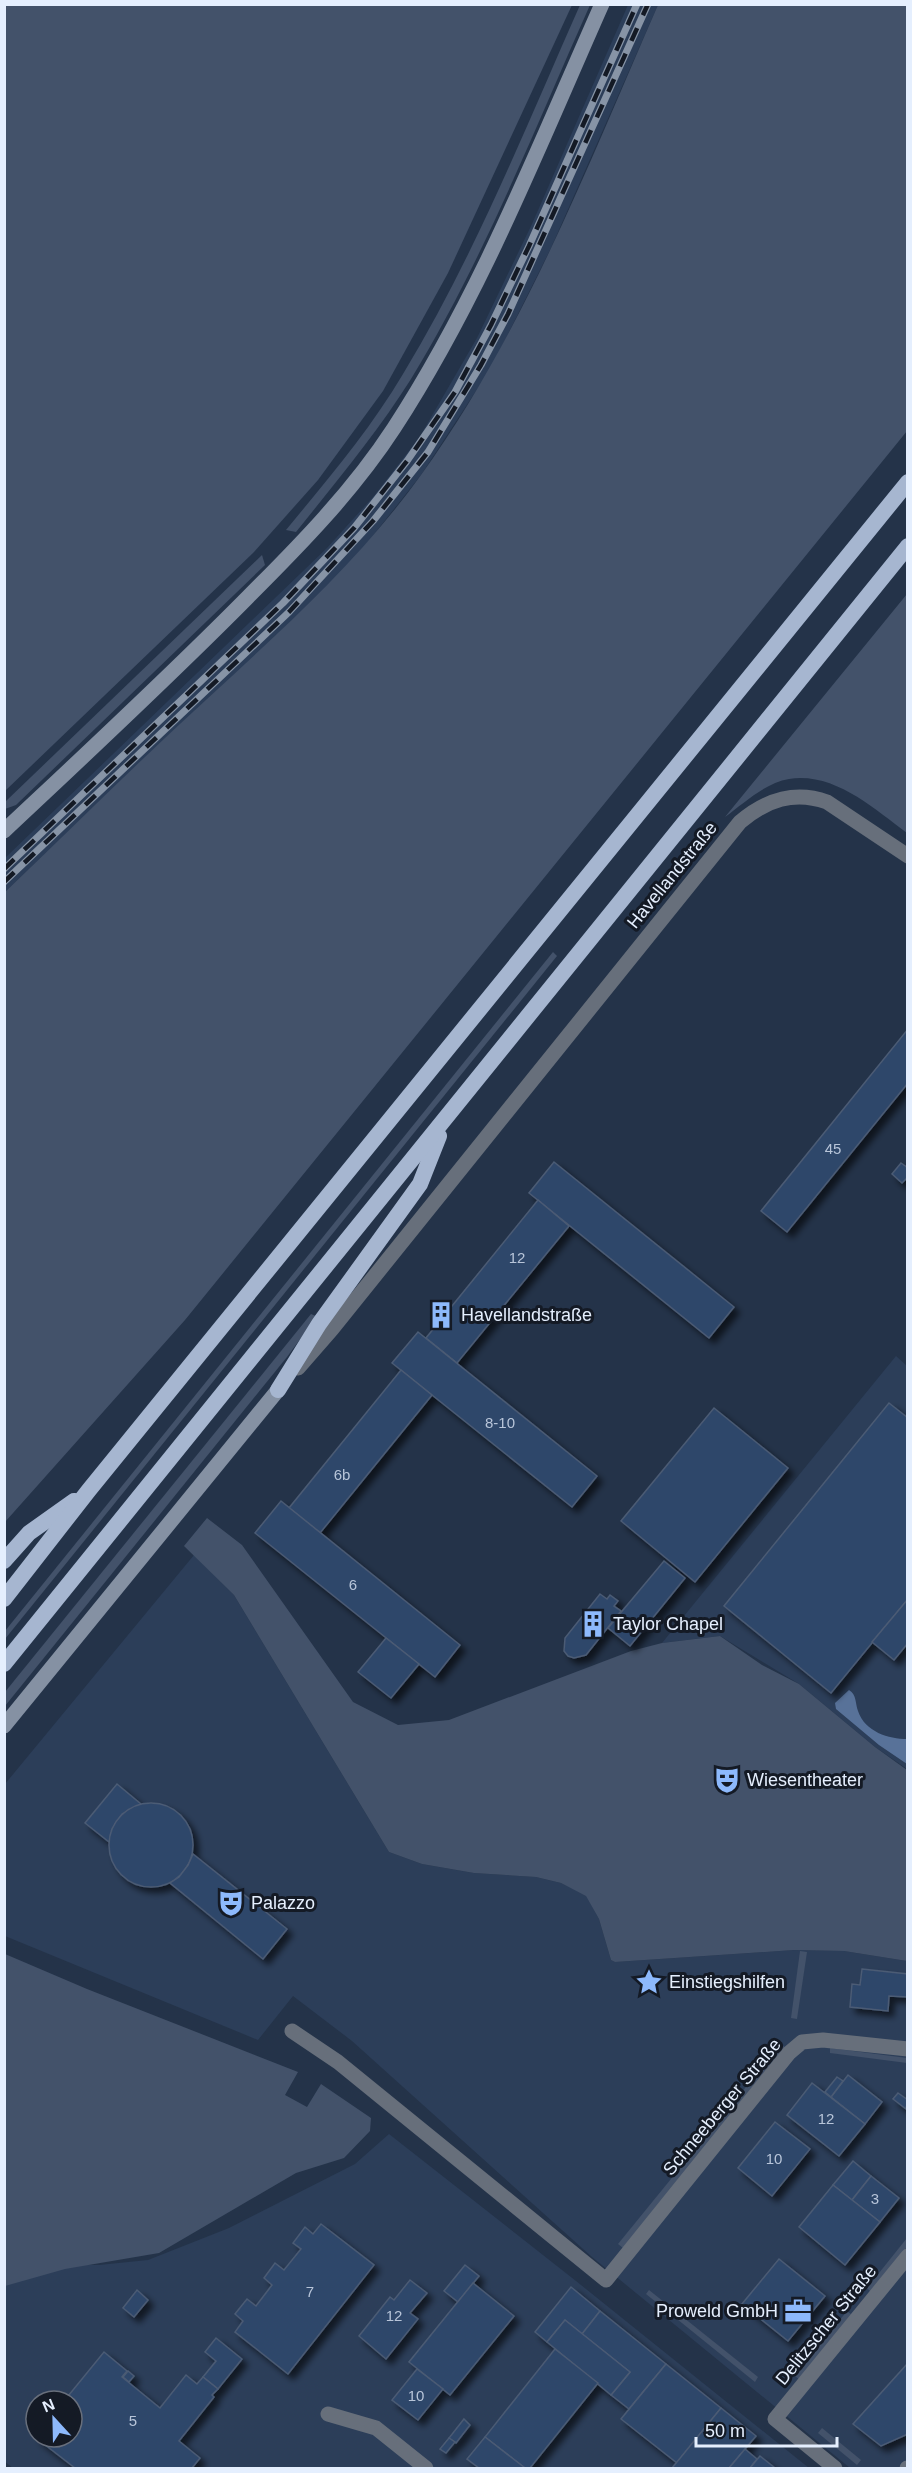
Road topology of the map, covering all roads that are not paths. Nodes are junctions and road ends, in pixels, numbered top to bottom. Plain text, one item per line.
1 (602, 4) edge
2 (908, 482) edge
3 (908, 546) edge
4 (4, 831) edge
5 (908, 856) edge
6 (446, 1119) junction
7 (278, 1390) junction
8 (89, 1490) junction
9 (4, 1561) edge
10 (4, 1599) edge
11 (4, 1664) edge
12 (4, 1726) edge
13 (292, 2031) dead end
14 (908, 2049) edge
15 (908, 2256) edge
16 (328, 2414) dead end
17 (426, 2469) edge
18 (835, 2469) edge

1 - 4 main road
2 - 8 highway
3 - 6 highway
5 - 7 street, Havellandstraße
6 - 7 highway
6 - 11 highway
7 - 12 main road, Havellandstraße
8 - 9 highway
8 - 10 highway
13 - 14 street, Schneeberger Straße
15 - 18 street, Delitzscher Straße
16 - 17 street

